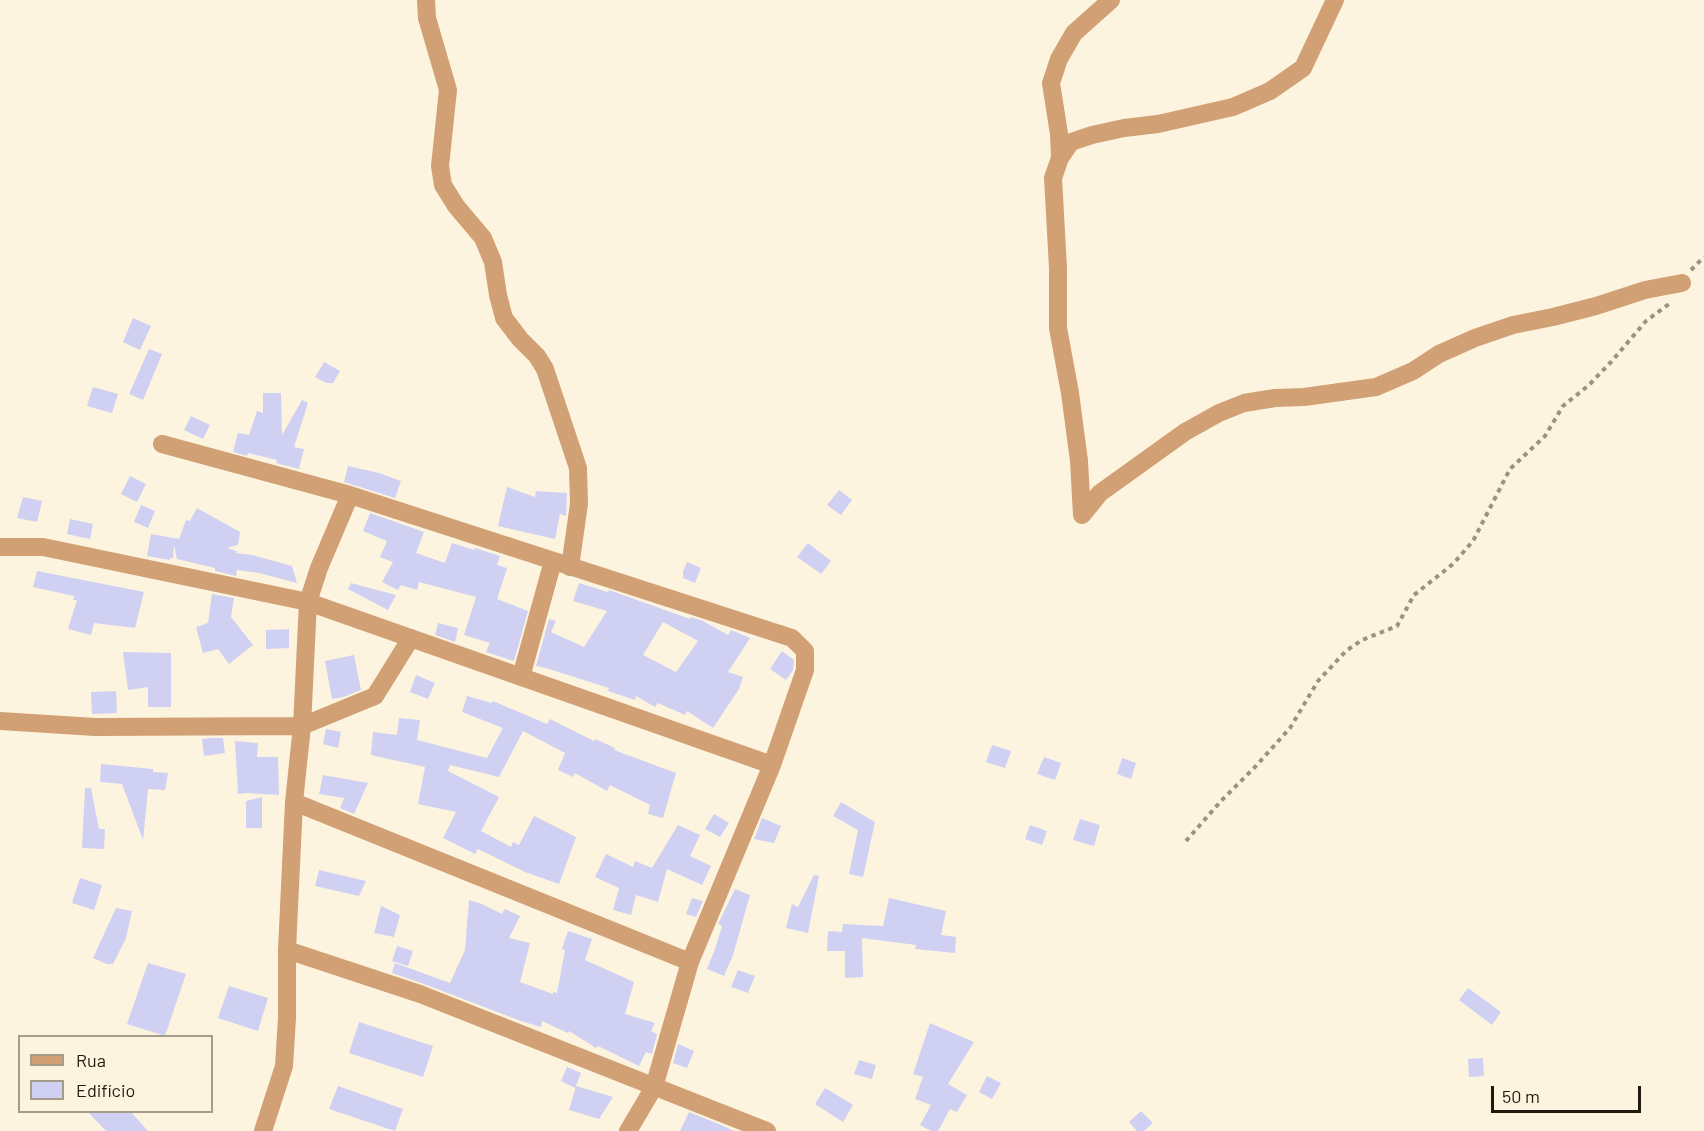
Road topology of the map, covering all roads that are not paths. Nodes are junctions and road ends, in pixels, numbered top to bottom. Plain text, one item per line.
1 (426, 0) edge
2 (1111, 0) edge
3 (1335, 0) edge
4 (1060, 158) junction
5 (1682, 283) road end
6 (162, 444) dead end
7 (350, 495) junction
8 (0, 548) edge
9 (553, 561) junction
10 (570, 567) junction
11 (308, 602) junction
12 (411, 638) junction
13 (521, 677) junction
14 (0, 721) edge
15 (302, 726) junction
16 (772, 765) junction
17 (294, 802) junction
18 (287, 951) junction
19 (690, 962) junction
20 (654, 1087) junction
21 (264, 1131) edge
22 (628, 1131) edge
23 (767, 1131) edge

1 - 10 street
2 - 4 street
3 - 4 street
4 - 5 street
6 - 7 street
7 - 9 street
7 - 11 street
8 - 11 street
9 - 10 street
9 - 13 street
10 - 16 street
11 - 12 street
11 - 15 street
12 - 13 street
12 - 15 street
13 - 16 street
14 - 15 street
15 - 17 street
16 - 19 street
17 - 18 street
17 - 19 street
18 - 20 street
18 - 21 street
19 - 20 street
20 - 22 street
20 - 23 street

